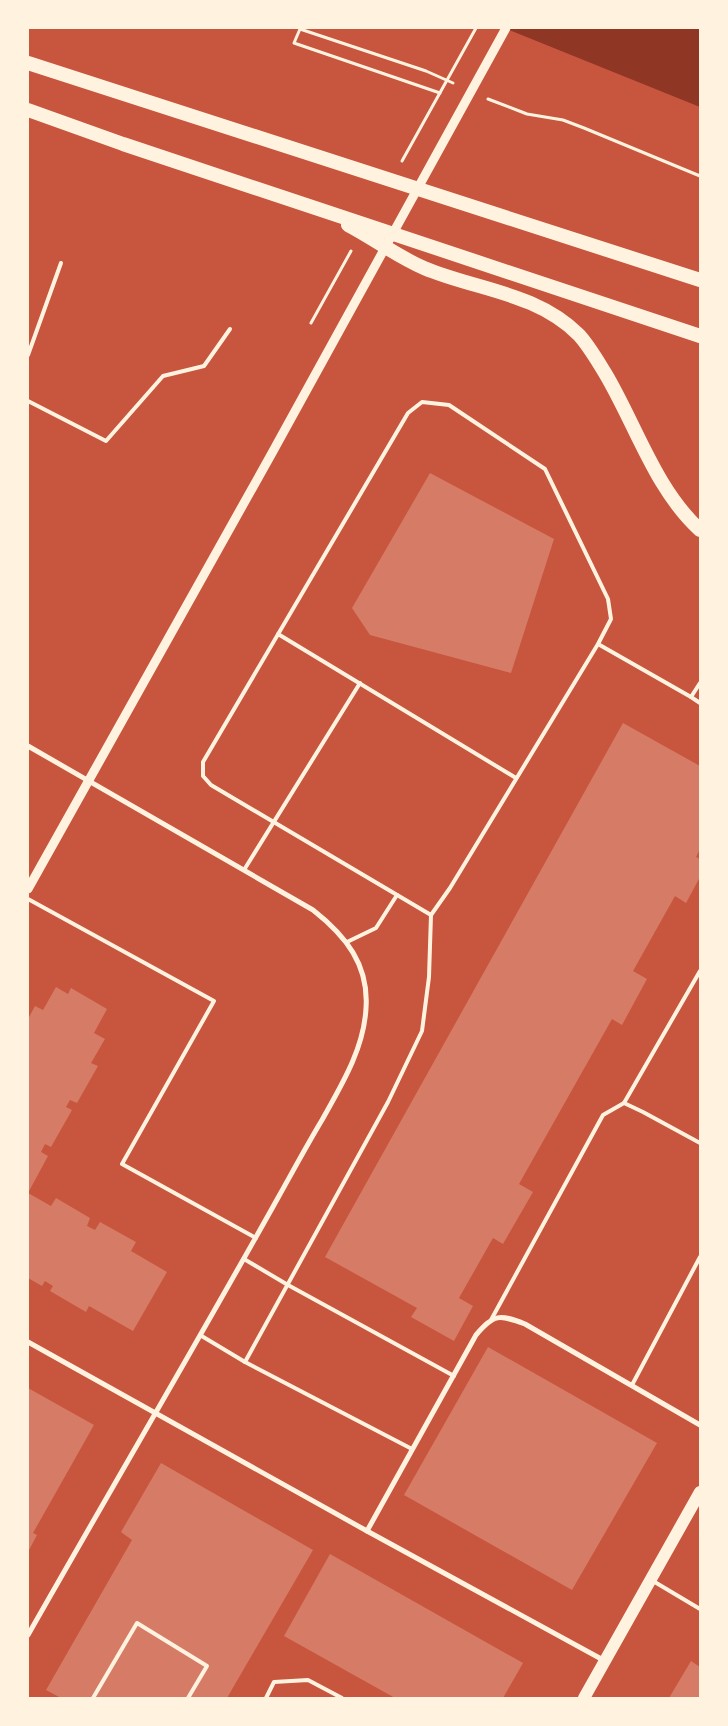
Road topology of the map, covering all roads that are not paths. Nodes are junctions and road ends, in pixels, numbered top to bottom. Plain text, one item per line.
1 (506, 28) edge
2 (28, 63) edge
3 (28, 110) edge
4 (309, 205) junction
5 (61, 263) dead end
6 (700, 280) edge
7 (230, 329) dead end
8 (700, 336) edge
9 (28, 355) edge
10 (28, 401) edge
11 (700, 530) edge
12 (278, 634) junction
13 (598, 644) junction
14 (360, 683) junction
15 (700, 683) edge
16 (691, 697) junction
17 (700, 703) edge
18 (28, 746) edge
19 (516, 778) junction
20 (89, 780) junction
21 (273, 822) junction
22 (244, 870) junction
23 (28, 889) edge
24 (397, 895) junction
25 (28, 899) edge
26 (431, 915) junction
27 (347, 942) junction
28 (700, 971) edge
29 (624, 1103) junction
30 (700, 1143) edge
31 (256, 1238) junction
32 (700, 1257) edge
33 (244, 1259) junction
34 (288, 1285) junction
35 (491, 1320) junction
36 (199, 1335) junction
37 (28, 1342) edge
38 (245, 1362) junction
39 (454, 1376) junction
40 (632, 1385) junction
41 (154, 1413) junction
42 (700, 1425) edge
43 (412, 1450) junction
44 (699, 1499) edge
45 (367, 1531) junction
46 (651, 1580) junction
47 (700, 1609) edge
48 (28, 1635) edge
49 (605, 1661) junction
50 (93, 1698) edge
51 (188, 1698) edge
52 (266, 1698) edge
53 (342, 1698) edge
54 (584, 1698) edge

1 - 20 street
2 - 6 highway
3 - 4 highway
4 - 8 highway
4 - 11 highway
5 - 9 lane
7 - 10 lane
12 - 13 lane
12 - 14 lane
12 - 21 lane
13 - 16 lane
13 - 19 lane
14 - 19 lane
14 - 21 lane
15 - 16 lane
16 - 17 lane
18 - 20 street
19 - 26 lane
20 - 22 street
20 - 23 street
21 - 22 lane
21 - 24 lane
22 - 27 street
24 - 26 lane
24 - 27 lane
25 - 31 lane
26 - 34 lane
27 - 31 street
28 - 29 lane
29 - 30 lane
29 - 35 lane
31 - 33 street
32 - 40 lane
33 - 34 lane
33 - 36 street
34 - 38 lane
34 - 39 lane
35 - 39 street
35 - 40 street
36 - 38 lane
36 - 41 street
37 - 41 street
38 - 43 lane
39 - 43 street
40 - 42 street
41 - 45 street
41 - 48 street
43 - 45 street
44 - 46 main road
45 - 49 street
46 - 47 lane
46 - 49 main road
49 - 54 main road
50 - 51 lane
52 - 53 lane

